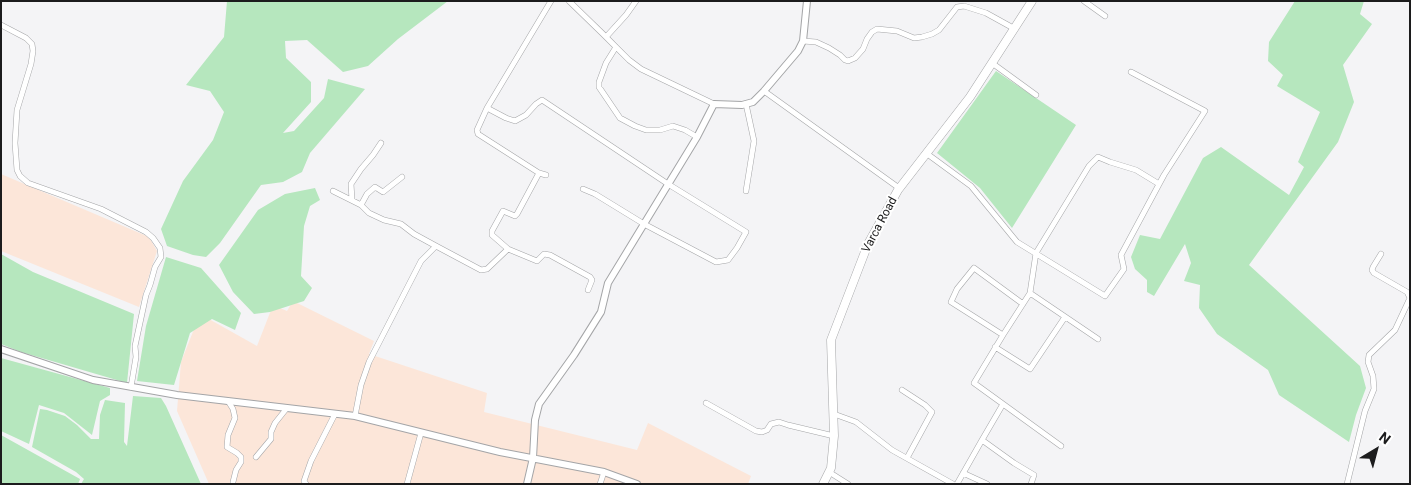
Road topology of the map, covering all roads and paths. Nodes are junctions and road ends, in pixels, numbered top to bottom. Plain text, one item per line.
1 (551, 1) edge
2 (568, 1) edge
3 (636, 1) edge
4 (807, 1) edge
5 (1032, 1) edge
6 (1084, 1) edge
7 (1105, 16) dead end
8 (1, 25) edge
9 (1014, 29) junction
10 (606, 37) junction
11 (803, 42) junction
12 (616, 47) junction
13 (992, 63) junction
14 (1131, 72) dead end
15 (764, 91) junction
16 (1036, 95) dead end
17 (714, 104) junction
18 (746, 104) junction
19 (487, 108) junction
20 (697, 137) junction
21 (381, 143) dead end
22 (926, 153) junction
23 (539, 173) junction
24 (546, 176) dead end
25 (402, 177) dead end
26 (668, 184) junction
27 (1159, 184) junction
28 (899, 188) junction
29 (583, 189) dead end
30 (333, 190) dead end
31 (746, 191) dead end
32 (352, 200) junction
33 (361, 205) junction
34 (644, 224) junction
35 (436, 246) junction
36 (508, 249) junction
37 (1036, 253) junction
38 (1381, 254) dead end
39 (588, 290) dead end
40 (1030, 294) junction
41 (1023, 304) junction
42 (1065, 317) junction
43 (1003, 335) junction
44 (1098, 339) dead end
45 (995, 348) junction
46 (1, 349) edge
47 (130, 386) junction
48 (902, 390) dead end
49 (228, 401) junction
50 (706, 403) dead end
51 (1003, 404) junction
52 (286, 408) junction
53 (335, 414) junction
54 (834, 414) junction
55 (355, 416) junction
56 (421, 433) junction
57 (834, 436) junction
58 (982, 440) junction
59 (1061, 446) dead end
60 (256, 457) dead end
61 (533, 458) junction
62 (907, 458) junction
63 (604, 472) junction
64 (829, 472) junction
65 (963, 473) junction
66 (232, 482) dead end
67 (306, 484) edge
68 (407, 484) edge
69 (527, 484) edge
70 (600, 484) edge
71 (637, 484) edge
72 (823, 484) edge
73 (848, 484) edge
74 (955, 484) edge
75 (987, 484) edge
76 (1031, 484) edge
77 (1347, 484) edge

1 - 19 street
2 - 10 street
3 - 10 street
4 - 11 street
5 - 9 main road, Varca Road
6 - 7 street
8 - 47 street
9 - 11 street
9 - 13 main road, Varca Road
10 - 12 street
11 - 15 street
12 - 17 street
12 - 20 street
13 - 16 street
13 - 22 main road, Varca Road
14 - 27 street
15 - 18 street
15 - 28 street
17 - 18 street
17 - 20 street
18 - 31 street
19 - 23 street
19 - 26 street
20 - 26 street
21 - 32 street
22 - 28 main road, Varca Road
22 - 37 street
23 - 24 street
23 - 36 street
25 - 33 street
26 - 34 street
26 - 34 street
27 - 37 street
27 - 37 street
28 - 54 main road, Varca Road
29 - 34 street
30 - 32 street
32 - 33 street
33 - 35 street
34 - 61 street
35 - 36 street
35 - 55 street
36 - 39 street
37 - 40 street
38 - 77 street
40 - 41 street
40 - 42 street
41 - 43 street
41 - 43 street
42 - 44 street
42 - 45 street
43 - 45 street
45 - 51 street
46 - 47 street
47 - 49 street
48 - 62 street
49 - 52 street
49 - 66 street
50 - 57 street
51 - 58 street
51 - 59 street
52 - 53 street
52 - 60 street
53 - 55 street
53 - 67 street
54 - 57 main road, Varca Road
54 - 62 street
55 - 56 street
56 - 61 street
56 - 68 street
57 - 64 main road, Varca Road
58 - 65 street
58 - 76 street
61 - 63 street
61 - 69 street
62 - 74 street
63 - 70 street
63 - 71 street
64 - 72 main road, Varca Road
64 - 73 street
65 - 74 street
65 - 75 street

